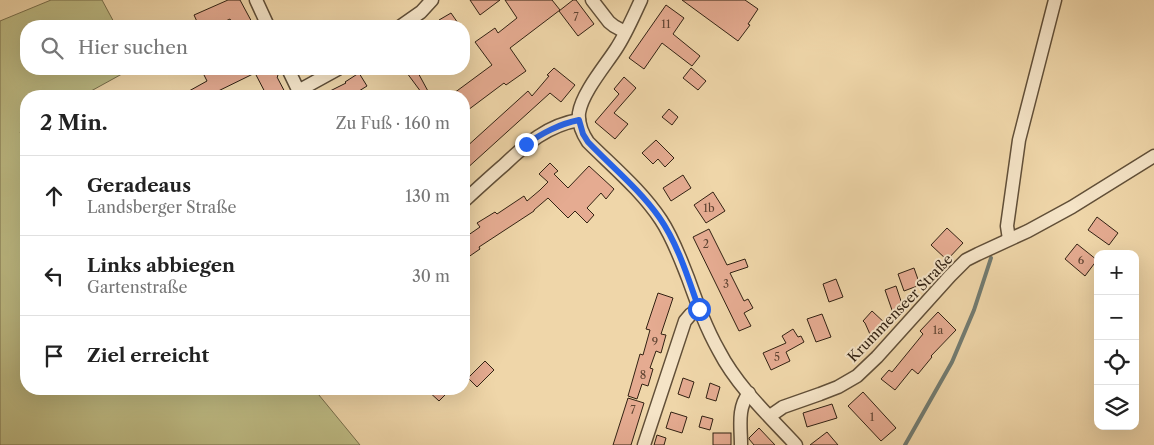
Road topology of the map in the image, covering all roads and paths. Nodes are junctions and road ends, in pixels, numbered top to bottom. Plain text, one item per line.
1 (256, 0) edge
2 (432, 0) edge
3 (592, 0) edge
4 (641, 0) edge
5 (1054, 0) edge
6 (265, 20) edge
7 (410, 20) edge
8 (625, 32) junction
9 (291, 75) edge
10 (328, 75) edge
11 (298, 90) edge
12 (304, 90) edge
13 (579, 120) junction
14 (1154, 156) edge
15 (470, 195) edge
16 (1009, 239) junction
17 (699, 309) junction
18 (749, 393) junction
19 (770, 416) junction
20 (644, 445) edge
21 (741, 445) edge
22 (796, 445) edge

1 - 6 street
2 - 7 street
3 - 8 street
4 - 8 street
5 - 16 street
8 - 13 street
9 - 11 street
10 - 12 street
13 - 15 street
13 - 17 street
14 - 16 street, Krummenseer Straße
16 - 19 street, Krummenseer Straße
17 - 18 street
17 - 20 street
18 - 19 street
18 - 21 street
19 - 22 street

